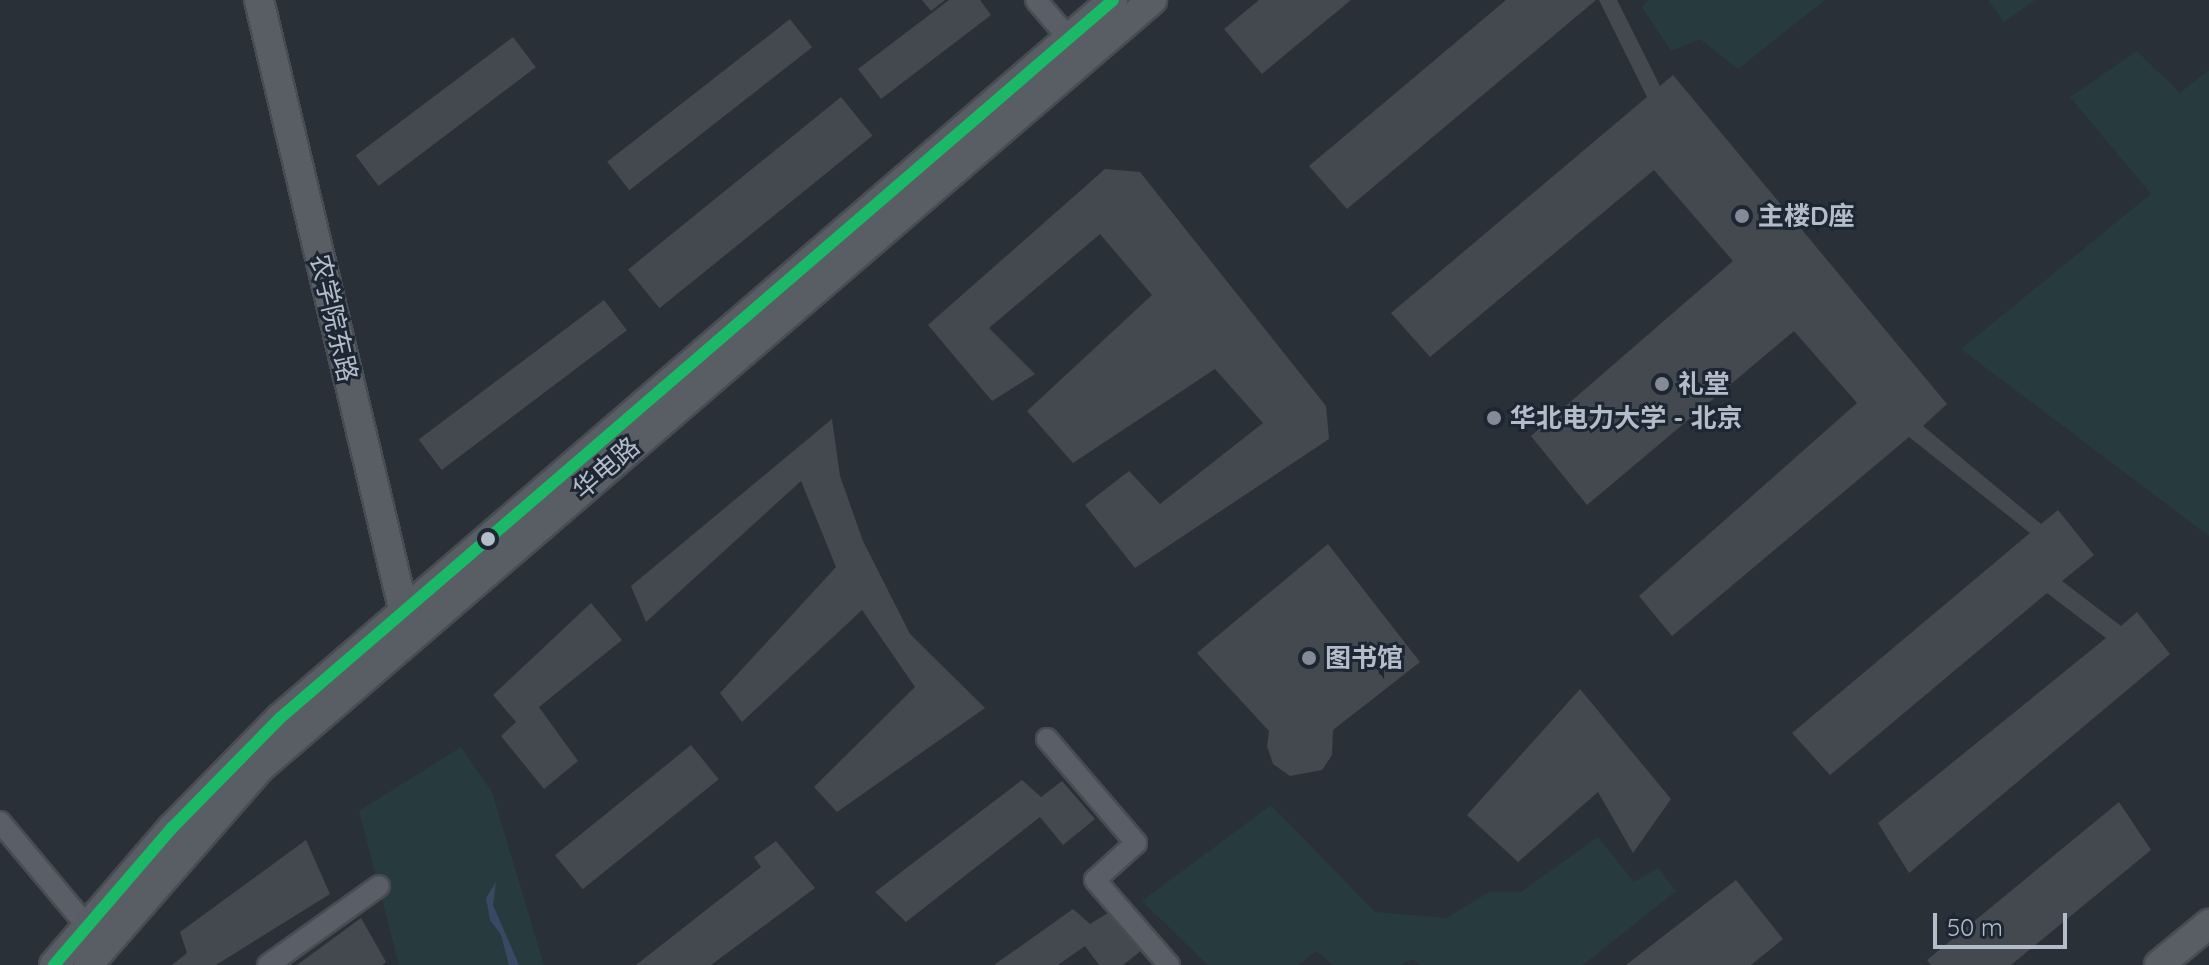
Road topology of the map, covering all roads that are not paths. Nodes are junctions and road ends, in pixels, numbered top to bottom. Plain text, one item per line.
1 (259, 0) edge
2 (1036, 0) edge
3 (1113, 0) edge
4 (1152, 0) edge
5 (1077, 48) junction
6 (407, 624) junction
7 (1047, 739) dead end
8 (0, 822) edge
9 (379, 886) dead end
10 (2209, 924) edge
11 (87, 926) junction
12 (54, 965) edge
13 (88, 965) edge
14 (268, 965) edge
15 (1169, 965) edge
16 (2159, 965) edge

1 - 6 street, 农学院东路
2 - 5 street
3 - 5 street, 华电路
4 - 5 street, 华电路
5 - 6 street, 华电路
6 - 11 street, 华电路
6 - 13 street, 华电路
7 - 15 street
8 - 11 street
9 - 14 street
10 - 16 street
11 - 12 street, 华电路

